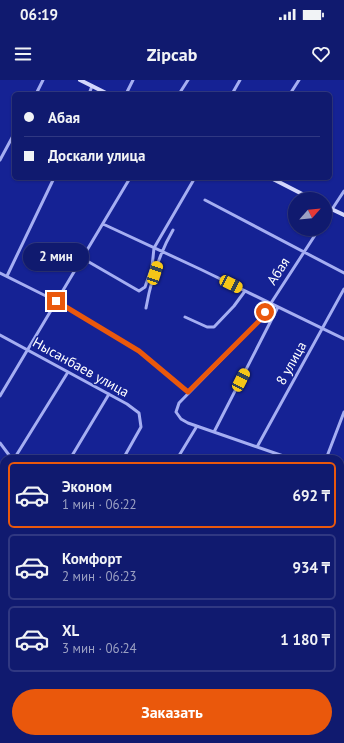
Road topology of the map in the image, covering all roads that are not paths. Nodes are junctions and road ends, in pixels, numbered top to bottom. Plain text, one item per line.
1 (43, 80) edge
2 (80, 80) edge
3 (132, 80) edge
4 (188, 80) edge
5 (240, 80) edge
6 (299, 80) edge
7 (92, 86) junction
8 (37, 92) edge
9 (90, 92) edge
10 (104, 92) edge
11 (127, 92) edge
12 (180, 92) edge
13 (233, 92) edge
14 (291, 92) edge
15 (12, 138) edge
16 (0, 160) edge
17 (53, 180) edge
18 (129, 180) edge
19 (281, 180) edge
20 (193, 181) dead end
21 (344, 191) edge
22 (301, 192) edge
23 (205, 200) dead end
24 (332, 209) joint
25 (344, 215) edge
26 (103, 224) junction
27 (173, 230) dead end
28 (314, 236) edge
29 (154, 248) junction
30 (161, 251) junction
31 (304, 251) junction
32 (82, 258) junction
33 (0, 273) edge
34 (344, 273) edge
35 (7, 276) junction
36 (344, 289) edge
37 (245, 291) junction
38 (56, 301) junction
39 (270, 303) junction
40 (278, 307) junction
41 (146, 308) dead end
42 (185, 317) dead end
43 (323, 329) junction
44 (0, 335) edge
45 (344, 339) edge
46 (27, 350) junction
47 (68, 372) junction
48 (188, 392) junction
49 (109, 394) junction
50 (0, 396) edge
51 (344, 412) edge
52 (197, 426) junction
53 (214, 432) junction
54 (0, 442) edge
55 (257, 447) junction
56 (10, 455) edge
57 (16, 455) edge
58 (72, 455) edge
59 (125, 455) edge
60 (179, 455) edge
61 (280, 455) edge
62 (328, 455) edge

1 - 8 street
2 - 7 street
3 - 11 street
4 - 12 street
5 - 13 street
6 - 14 street
7 - 9 street
7 - 10 street
15 - 16 street
17 - 35 street
18 - 26 street
19 - 22 street
20 - 29 street
21 - 24 street
23 - 31 street
24 - 25 street
26 - 29 street
26 - 32 street
27 - 30 street
28 - 31 street, Абая
29 - 30 street
29 - 32 street
30 - 37 street
30 - 41 street
31 - 34 street
31 - 39 street, Абая
32 - 38 street
33 - 35 street
35 - 38 street
36 - 43 street, 8 улица
37 - 39 street
37 - 42 street
38 - 46 street
38 - 48 street
39 - 40 street
39 - 48 street, Абая
40 - 43 street
40 - 53 street
43 - 45 street
43 - 55 street, 8 улица
44 - 46 street, Нысанбаев улица
46 - 47 street, Нысанбаев улица
46 - 50 street
47 - 49 street, Нысанбаев улица
47 - 57 street
48 - 52 street, Абая
49 - 58 street
49 - 59 street, Нысанбаев улица
51 - 62 street
52 - 53 street
52 - 60 street
53 - 55 street
54 - 56 street
55 - 61 street

